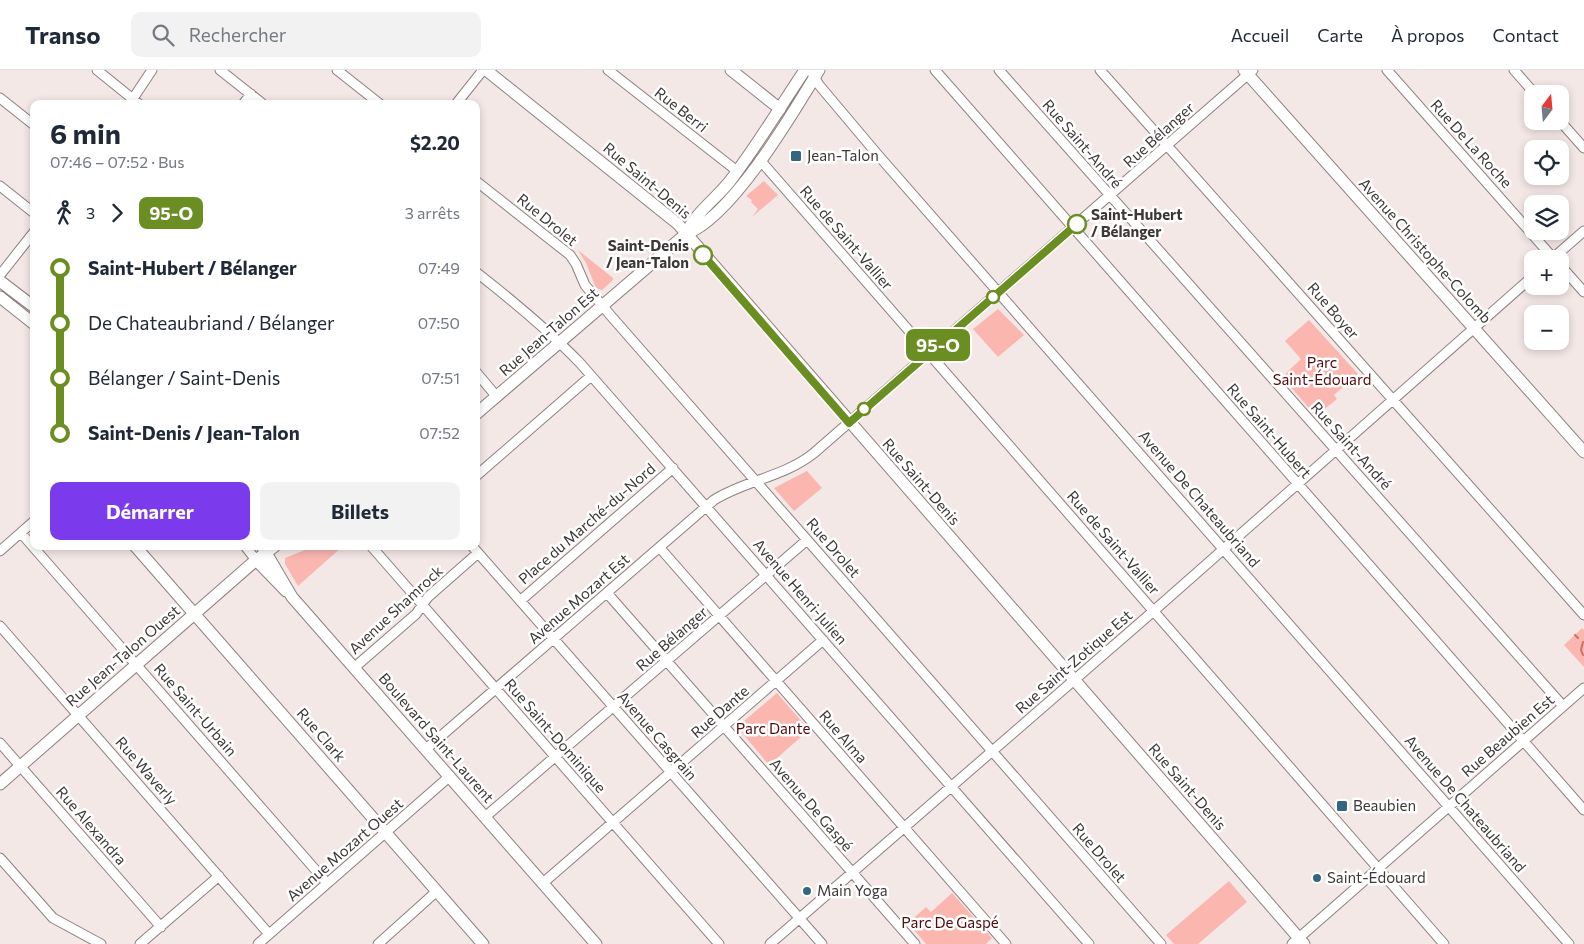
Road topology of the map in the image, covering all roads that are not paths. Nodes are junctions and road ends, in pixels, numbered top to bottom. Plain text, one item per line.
1 (96, 70) edge
2 (152, 70) edge
3 (220, 70) edge
4 (337, 70) edge
5 (484, 70) edge
6 (608, 70) edge
7 (731, 70) edge
8 (805, 70) edge
9 (935, 70) edge
10 (999, 70) edge
11 (1100, 70) edge
12 (1387, 70) edge
13 (1514, 70) edge
14 (1248, 72) edge
15 (815, 73) edge
16 (1528, 85) edge
17 (251, 94) junction
18 (0, 98) edge
19 (132, 100) edge
20 (135, 100) edge
21 (246, 100) edge
22 (258, 100) edge
23 (375, 100) edge
24 (459, 100) edge
25 (780, 109) junction
26 (30, 122) edge
27 (1568, 130) edge
28 (1168, 146) junction
29 (1584, 148) edge
30 (760, 160) junction
31 (737, 171) junction
32 (480, 184) edge
33 (0, 186) edge
34 (1110, 196) junction
35 (30, 210) edge
36 (1072, 227) junction
37 (1584, 231) edge
38 (686, 234) junction
39 (30, 237) edge
40 (1546, 250) edge
41 (1565, 250) edge
42 (0, 275) edge
43 (480, 275) edge
44 (1569, 275) edge
45 (0, 280) edge
46 (1524, 284) edge
47 (998, 292) junction
48 (1584, 292) edge
49 (0, 297) edge
50 (30, 304) edge
51 (603, 306) junction
52 (30, 321) edge
53 (1475, 329) junction
54 (559, 343) junction
55 (929, 353) junction
56 (592, 376) junction
57 (480, 377) edge
58 (497, 397) junction
59 (1394, 400) junction
60 (480, 411) edge
61 (849, 423) junction
62 (1337, 450) junction
63 (1584, 452) edge
64 (673, 468) junction
65 (480, 473) edge
66 (756, 481) junction
67 (1297, 484) junction
68 (706, 506) junction
69 (30, 524) edge
70 (20, 533) junction
71 (807, 540) junction
72 (30, 544) edge
73 (660, 548) junction
74 (1224, 549) junction
75 (35, 550) edge
76 (139, 550) edge
77 (248, 550) edge
78 (266, 550) edge
79 (269, 550) edge
80 (374, 550) edge
81 (475, 550) edge
82 (0, 551) edge
83 (256, 560) junction
84 (766, 575) junction
85 (608, 593) junction
86 (292, 597) junction
87 (520, 601) junction
88 (422, 605) junction
89 (1154, 611) junction
90 (195, 613) junction
91 (1584, 615) edge
92 (719, 616) junction
93 (0, 626) edge
94 (554, 639) junction
95 (823, 640) junction
96 (667, 661) junction
97 (137, 664) junction
98 (355, 667) junction
99 (1074, 680) junction
100 (777, 681) junction
101 (1584, 688) edge
102 (496, 689) junction
103 (1563, 706) junction
104 (613, 707) junction
105 (79, 715) junction
106 (724, 726) junction
107 (1522, 741) junction
108 (0, 743) edge
109 (426, 749) junction
110 (992, 752) junction
111 (555, 757) junction
112 (20, 766) junction
113 (670, 772) junction
114 (450, 776) junction
115 (0, 784) edge
116 (951, 786) junction
117 (1448, 806) junction
118 (1584, 810) edge
119 (486, 817) junction
120 (612, 823) junction
121 (904, 827) junction
122 (386, 832) junction
123 (0, 858) edge
124 (1379, 868) junction
125 (852, 873) junction
126 (219, 876) junction
127 (327, 883) junction
128 (543, 883) junction
129 (437, 891) junction
130 (799, 919) junction
131 (160, 927) junction
132 (270, 934) junction
133 (1299, 942) edge
134 (101, 944) edge
135 (140, 944) edge
136 (258, 944) edge
137 (378, 944) edge
138 (483, 944) edge
139 (596, 944) edge
140 (719, 944) edge
141 (770, 944) edge
142 (822, 944) edge
143 (915, 944) edge
144 (1006, 944) edge
145 (1089, 944) edge
146 (1161, 944) edge
147 (1444, 944) edge
148 (1569, 944) edge

1 - 19 street
2 - 20 street
3 - 17 street
4 - 23 street
5 - 24 street
5 - 38 main road, Rue Saint-Denis
6 - 31 street, Rue Berri
7 - 25 main road
8 - 25 main road, Rue Jean-Talon Est
9 - 36 street, Rue Saint-Hubert
10 - 34 street, Rue Saint-André
11 - 28 street, Rue Boyer
12 - 40 street, Rue De La Roche
13 - 16 street
14 - 28 street, Rue Bélanger
14 - 53 main road, Avenue Christophe-Colomb
15 - 30 main road, Rue Jean-Talon Est
15 - 47 street, Avenue De Chateaubriand
17 - 21 street
17 - 22 street
18 - 26 street
25 - 31 main road, Rue Jean-Talon Est
27 - 29 street
28 - 34 street, Rue Bélanger
28 - 59 street, Rue Boyer
30 - 38 main road, Rue Jean-Talon Est
30 - 55 street, Rue de Saint-Vallier
31 - 38 main road, Rue Jean-Talon Est
32 - 51 street, Rue Drolet
33 - 35 street
34 - 36 street, Rue Bélanger
34 - 62 street, Rue Saint-André
36 - 47 street, Rue Bélanger
36 - 67 street, Rue Saint-Hubert
37 - 41 street
38 - 51 main road, Rue Jean-Talon Est
38 - 61 main road, Rue Saint-Denis
39 - 42 street
43 - 54 street, Avenue Henri-Julien
44 - 48 street, Rue De La Roche
45 - 50 main road
46 - 53 street, Rue Saint-Zotique Est
47 - 55 street, Rue Bélanger
47 - 74 street, Avenue De Chateaubriand
49 - 52 main road
51 - 54 main road, Rue Jean-Talon Est
51 - 66 street, Rue Drolet
53 - 59 street, Rue Saint-Zotique Est
53 - 63 main road, Avenue Christophe-Colomb
54 - 56 street, Avenue Henri-Julien
54 - 58 main road, Rue Jean-Talon Est
55 - 61 street, Rue Bélanger
55 - 89 street, Rue de Saint-Vallier
56 - 64 street, Avenue Henri-Julien
56 - 65 street
57 - 58 street
58 - 60 main road, Rue Jean-Talon Est
59 - 62 street, Rue Saint-Zotique Est
59 - 91 street, Rue Boyer
61 - 66 street, Rue Bélanger
61 - 99 main road, Rue Saint-Denis
62 - 67 street, Rue Saint-Zotique Est
62 - 103 street, Rue Saint-André
64 - 68 street, Avenue Henri-Julien
64 - 87 street, Place du Marché-du-Nord
66 - 68 street, Avenue Mozart Est
66 - 71 street, Rue Drolet
67 - 74 street, Rue Saint-Zotique Est
67 - 107 street, Rue Saint-Hubert
68 - 73 street, Avenue Mozart Est
68 - 84 street, Avenue Henri-Julien
69 - 70 street
70 - 72 street, Rue Saint-Urbain
70 - 82 street
71 - 84 street, Rue Bélanger
71 - 110 street, Rue Drolet
73 - 85 street, Avenue Mozart Est
73 - 92 street, Rue Alma
74 - 89 street, Rue Saint-Zotique Est
74 - 117 street, Avenue De Chateaubriand
75 - 97 street, Rue Saint-Urbain
76 - 90 main road, Rue Clark
77 - 83 street
78 - 83 main road, Rue Jean-Talon Ouest
79 - 86 main road, Boulevard Saint-Laurent
80 - 88 street, Rue Saint-Dominique
81 - 87 street, Avenue Casgrain
81 - 88 street, Avenue Shamrock
83 - 86 main road
83 - 90 main road, Rue Jean-Talon Ouest
84 - 92 street, Rue Bélanger
84 - 95 street, Avenue Henri-Julien
85 - 94 street, Avenue Mozart Est
85 - 96 street, Avenue De Gaspé
86 - 98 main road, Boulevard Saint-Laurent
87 - 94 street, Avenue Casgrain
88 - 98 street, Avenue Shamrock
88 - 102 street, Rue Saint-Dominique
89 - 99 street, Rue Saint-Zotique Est
89 - 124 street, Rue de Saint-Vallier
90 - 97 main road, Rue Jean-Talon Ouest
90 - 122 main road, Rue Clark
92 - 96 street, Rue Bélanger
92 - 100 street, Rue Alma
93 - 105 street, Rue Waverly
94 - 102 street, Avenue Mozart Est
94 - 104 street, Avenue Casgrain
95 - 100 street, Rue Dante
95 - 116 street, Avenue Henri-Julien
96 - 104 street, Rue Bélanger
96 - 106 street, Avenue De Gaspé
97 - 105 main road, Rue Jean-Talon Ouest
97 - 127 street, Rue Saint-Urbain
98 - 109 main road, Boulevard Saint-Laurent
99 - 110 street, Rue Saint-Zotique Est
99 - 133 main road, Rue Saint-Denis
100 - 106 street, Rue Dante
100 - 121 street, Rue Alma
101 - 103 street, Rue Beaubien Est
102 - 109 street, Avenue Mozart Est
102 - 111 street, Rue Saint-Dominique
103 - 107 street, Rue Beaubien Est
104 - 111 street, Rue Bélanger
104 - 113 street, Avenue Casgrain
105 - 112 main road, Rue Jean-Talon Ouest
105 - 126 street, Rue Waverly
106 - 113 street, Rue Dante
106 - 125 street, Avenue De Gaspé
107 - 117 street, Rue Beaubien Est
107 - 118 street, Rue Saint-Hubert
108 - 112 street, Rue Alexandra
109 - 114 main road, Boulevard Saint-Laurent
110 - 116 street, Rue Saint-Zotique Est
110 - 146 street, Rue Drolet
111 - 119 street, Rue Bélanger
111 - 120 street, Rue Saint-Dominique
112 - 115 main road, Rue Jean-Talon Ouest
112 - 131 street, Rue Alexandra
113 - 120 street, Rue Dante
113 - 130 street, Avenue Casgrain
114 - 119 main road, Boulevard Saint-Laurent
114 - 122 street, Avenue Mozart Ouest
116 - 121 street, Rue Saint-Zotique Est
116 - 145 street, Avenue Henri-Julien
117 - 124 street, Rue Beaubien Est
117 - 148 street, Avenue De Chateaubriand
119 - 128 main road, Boulevard Saint-Laurent
120 - 128 street, Rue Dante
120 - 140 street, Rue Saint-Dominique
121 - 125 street, Rue Saint-Zotique Est
121 - 144 street, Rue Alma
122 - 127 street, Avenue Mozart Ouest
122 - 129 main road, Rue Clark
123 - 134 street
124 - 133 street, Rue Beaubien Est
124 - 147 street, Rue de Saint-Vallier
125 - 130 street, Rue Saint-Zotique Est
125 - 143 street, Avenue De Gaspé
126 - 131 street
126 - 132 street, Rue Waverly
127 - 132 street, Avenue Mozart Ouest
128 - 139 main road, Boulevard Saint-Laurent
129 - 137 street
129 - 138 main road, Rue Clark
130 - 141 street, Rue Saint-Zotique Est
130 - 142 street, Avenue Casgrain
131 - 135 street
132 - 136 street, Avenue Mozart Ouest

